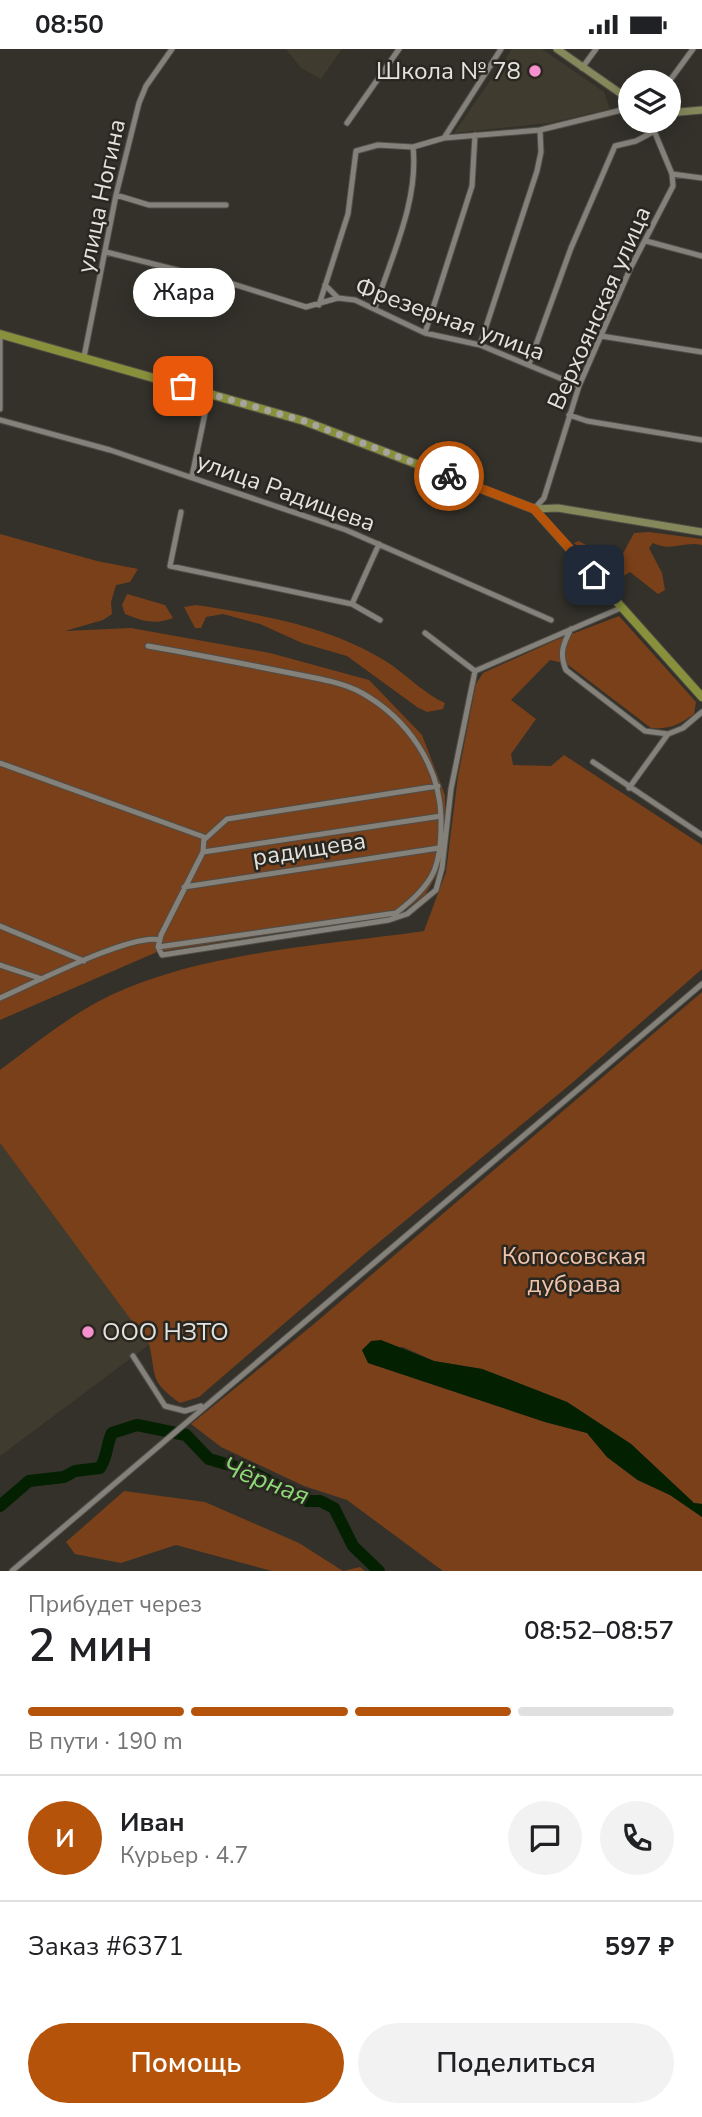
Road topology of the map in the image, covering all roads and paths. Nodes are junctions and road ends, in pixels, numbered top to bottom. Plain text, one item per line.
1 (172, 49) edge
2 (399, 49) edge
3 (501, 49) edge
4 (556, 49) edge
5 (596, 49) edge
6 (693, 49) edge
7 (582, 68) junction
8 (678, 70) edge
9 (618, 92) edge
10 (702, 110) edge
11 (618, 111) edge
12 (681, 112) edge
13 (347, 123) dead end
14 (540, 129) junction
15 (651, 133) edge
16 (653, 133) edge
17 (475, 135) junction
18 (444, 138) junction
19 (413, 147) junction
20 (672, 174) junction
21 (702, 178) edge
22 (116, 195) junction
23 (226, 205) dead end
24 (646, 241) junction
25 (106, 252) junction
26 (702, 256) edge
27 (325, 285) junction
28 (338, 298) junction
29 (319, 305) junction
30 (375, 308) junction
31 (425, 333) junction
32 (0, 334) edge
33 (601, 336) junction
34 (480, 345) junction
35 (702, 352) edge
36 (84, 358) junction
37 (529, 365) junction
38 (579, 386) junction
39 (209, 394) junction
40 (0, 409) edge
41 (569, 415) junction
42 (0, 420) edge
43 (702, 440) edge
44 (192, 476) junction
45 (534, 509) junction
46 (181, 512) dead end
47 (702, 532) edge
48 (379, 544) junction
49 (352, 604) junction
50 (623, 607) junction
51 (380, 619) dead end
52 (551, 620) dead end
53 (571, 629) junction
54 (425, 633) dead end
55 (149, 646) dead end
56 (475, 671) junction
57 (702, 697) edge
58 (702, 712) edge
59 (668, 734) junction
60 (593, 762) dead end
61 (0, 763) edge
62 (438, 786) junction
63 (629, 788) junction
64 (441, 816) junction
65 (702, 835) edge
66 (205, 839) junction
67 (439, 848) junction
68 (203, 852) junction
69 (184, 887) junction
70 (0, 926) edge
71 (159, 944) junction
72 (84, 961) junction
73 (0, 965) edge
74 (43, 979) junction
75 (702, 984) edge
76 (0, 999) edge
77 (133, 1356) dead end
78 (204, 1405) junction
79 (12, 1571) edge

1 - 22 street, улица Ногина
2 - 13 street
3 - 18 street
4 - 7 street
5 - 7 street
6 - 8 street
7 - 9 street
10 - 12 street
11 - 14 street
14 - 17 street
14 - 34 street
15 - 37 street
16 - 20 street
17 - 18 street
17 - 31 street
18 - 19 street
19 - 27 street
19 - 30 street
20 - 21 street
20 - 24 street, Верхоянская улица
22 - 23 street
22 - 25 street, улица Ногина
24 - 26 street
24 - 33 street, Верхоянская улица
25 - 29 street, Фрезерная улица
25 - 36 street, улица Ногина
27 - 28 street
27 - 29 street
28 - 29 street, Фрезерная улица
28 - 30 street, Фрезерная улица
30 - 31 street, Фрезерная улица
31 - 34 street, Фрезерная улица
32 - 36 main road
32 - 40 street
33 - 35 street
33 - 38 street, Верхоянская улица
34 - 37 street, Фрезерная улица
36 - 39 main road
37 - 38 street, Фрезерная улица
38 - 41 street, Верхоянская улица
39 - 44 street
39 - 45 main road
41 - 43 street
41 - 45 street, Верхоянская улица
42 - 44 street, улица Радищева
44 - 48 street, улица Радищева
45 - 47 street
45 - 50 main road
46 - 49 street
48 - 49 street
48 - 52 street, улица Радищева
49 - 51 street
50 - 53 street
50 - 57 main road
53 - 56 street
53 - 59 street
54 - 56 street
55 - 62 street
56 - 71 street
58 - 59 street
59 - 63 street
60 - 63 street
61 - 66 street
62 - 64 street
62 - 66 street
63 - 65 street
64 - 67 street
64 - 68 street
66 - 68 street
67 - 69 street, радищева
67 - 71 street
68 - 69 street
69 - 71 street
70 - 72 street
71 - 72 street
72 - 74 street
73 - 74 street
74 - 76 street
75 - 78 street
77 - 78 street
78 - 79 street

